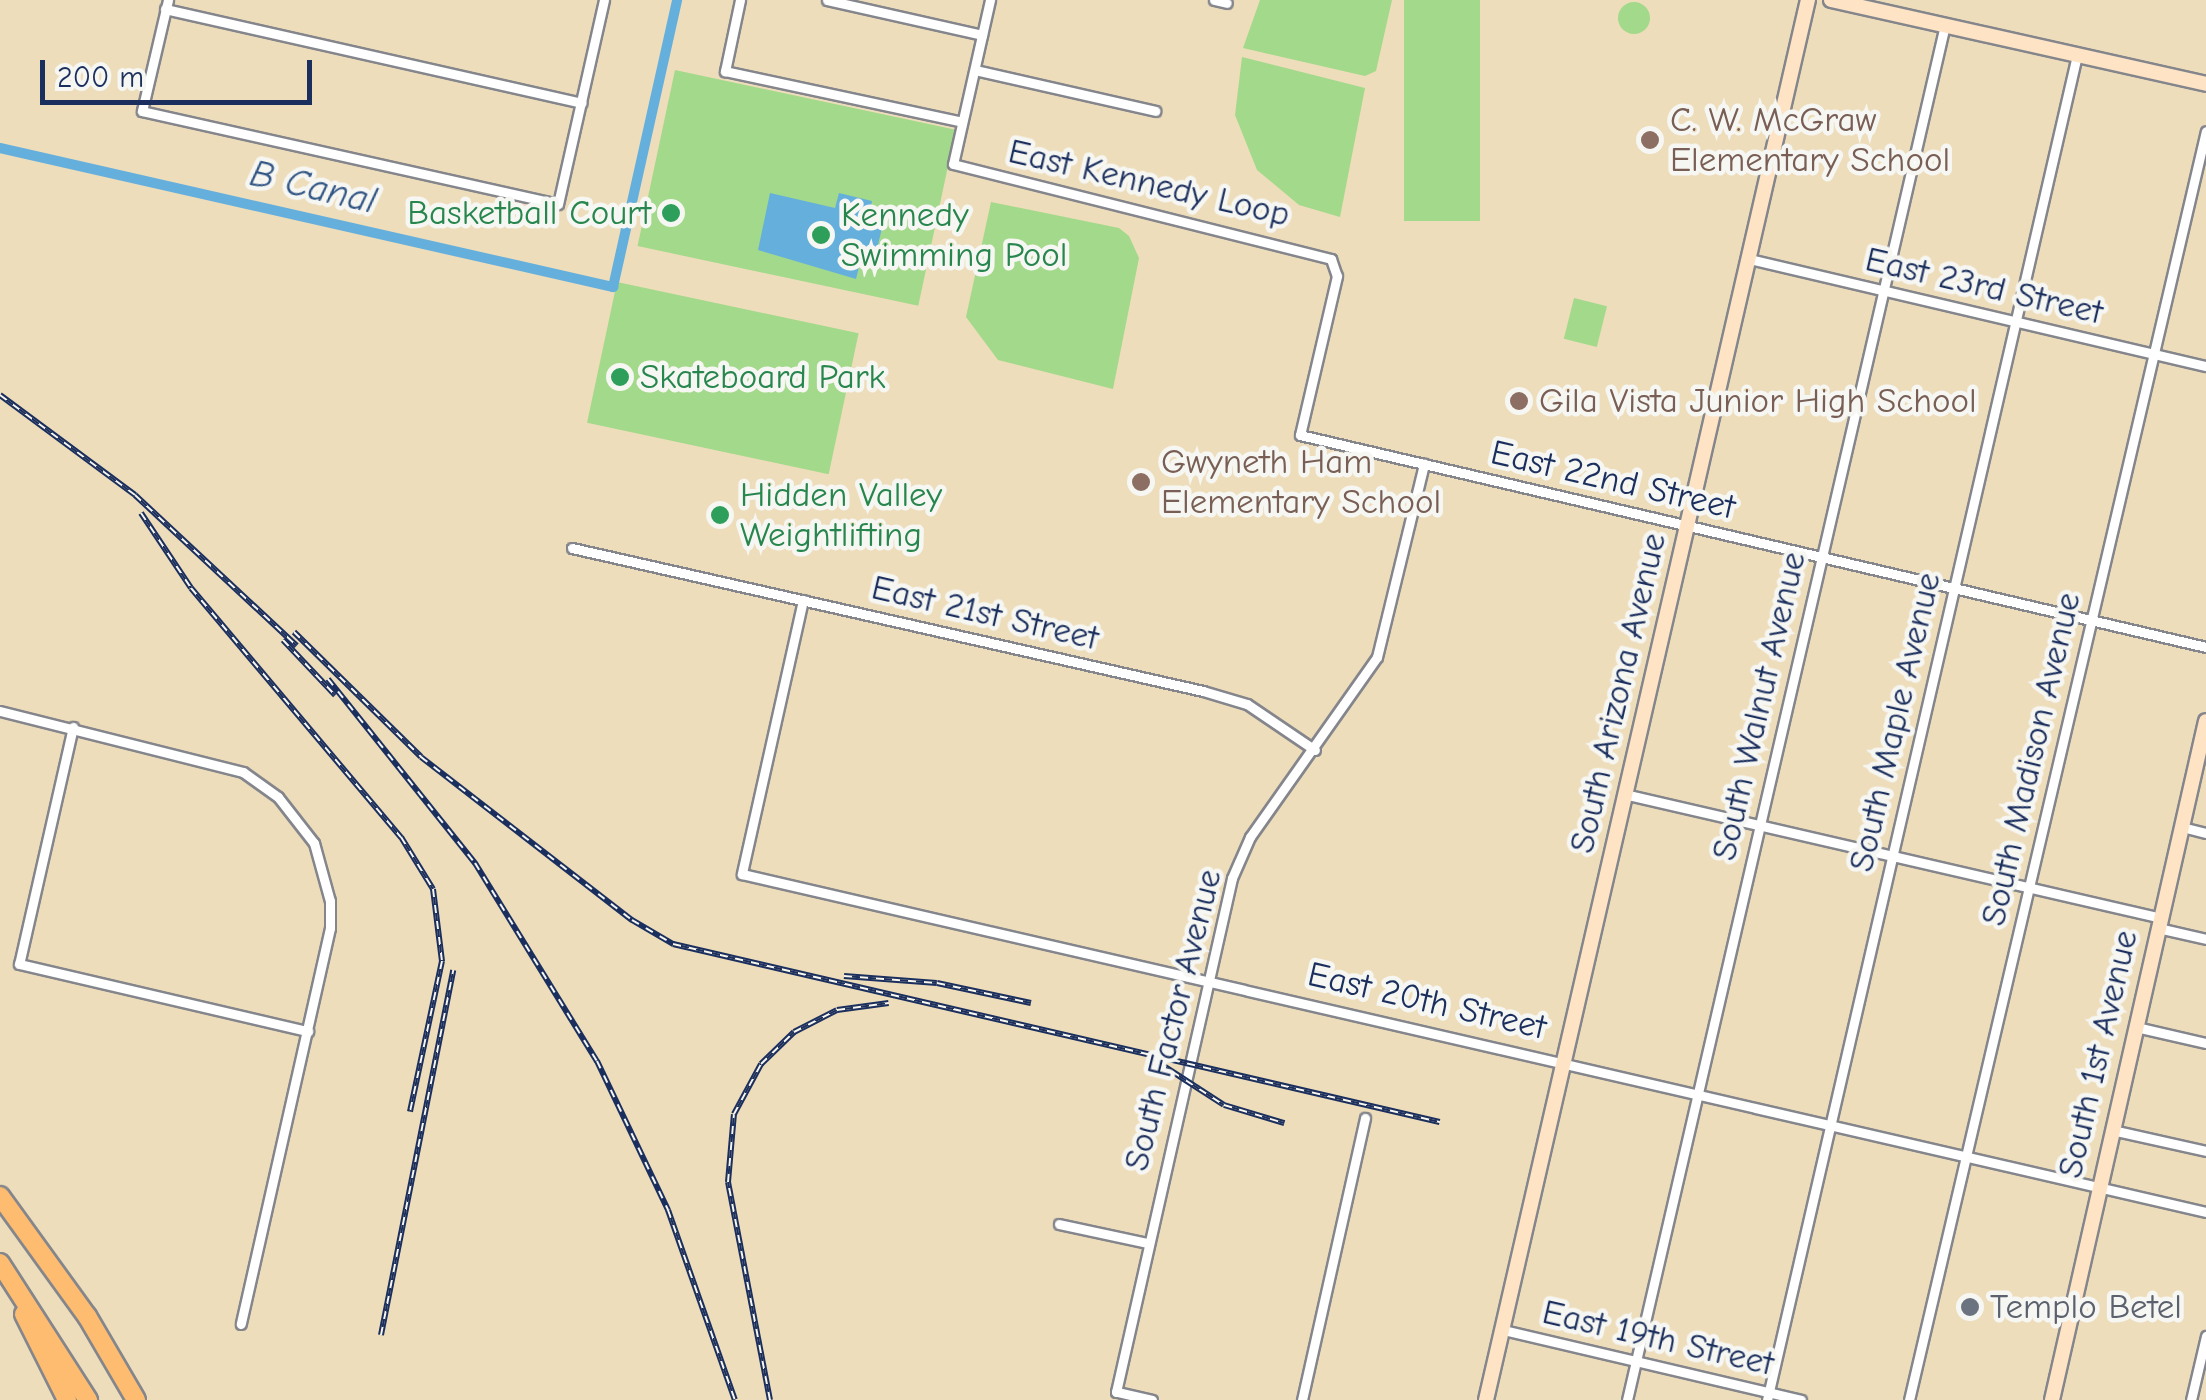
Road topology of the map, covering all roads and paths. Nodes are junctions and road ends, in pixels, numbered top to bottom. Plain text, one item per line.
1 (604, 0) edge
2 (740, 0) edge
3 (828, 0) edge
4 (990, 0) edge
5 (1214, 0) edge
6 (1808, 0) edge
7 (1831, 0) edge
8 (1228, 3) dead end
9 (166, 4) edge
10 (1945, 25) junction
11 (982, 35) junction
12 (2076, 55) junction
13 (974, 70) junction
14 (2206, 84) edge
15 (582, 103) junction
16 (1155, 112) dead end
17 (962, 122) junction
18 (2206, 131) edge
19 (1749, 259) junction
20 (1884, 290) junction
21 (2016, 321) junction
22 (2154, 354) junction
23 (2206, 366) edge
24 (1300, 435) joint
25 (1424, 464) junction
26 (1688, 526) junction
27 (572, 548) dead end
28 (1822, 557) junction
29 (1954, 588) junction
30 (803, 600) junction
31 (2092, 621) junction
32 (2206, 648) edge
33 (0, 711) edge
34 (2206, 724) edge
35 (72, 727) junction
36 (1314, 750) junction
37 (1624, 794) junction
38 (1760, 827) junction
39 (2182, 827) junction
40 (2206, 832) edge
41 (1892, 858) junction
42 (2030, 889) junction
43 (2159, 923) junction
44 (2206, 939) edge
45 (1210, 979) junction
46 (2136, 1026) junction
47 (308, 1031) junction
48 (2206, 1043) edge
49 (1562, 1060) junction
50 (1699, 1092) junction
51 (1365, 1118) dead end
52 (1831, 1122) junction
53 (2112, 1130) junction
54 (2206, 1151) edge
55 (1966, 1154) junction
56 (2099, 1186) junction
57 (0, 1196) edge
58 (2206, 1212) edge
59 (1059, 1224) dead end
60 (1148, 1243) junction
61 (0, 1264) edge
62 (87, 1316) junction
63 (241, 1324) dead end
64 (1503, 1330) junction
65 (2206, 1336) edge
66 (1636, 1361) junction
67 (1768, 1396) edge
68 (67, 1400) edge
69 (88, 1400) edge
70 (136, 1400) edge
71 (150, 1400) edge
72 (1152, 1400) edge
73 (1302, 1400) edge
74 (1486, 1400) edge
75 (1627, 1400) edge
76 (1801, 1400) edge
77 (1910, 1400) edge
78 (2052, 1400) edge
79 (2192, 1400) edge

1 - 15 street
2 - 17 street
3 - 11 street
4 - 11 street
5 - 8 street
6 - 19 street, South Arizona Avenue
7 - 10 street
9 - 15 street
9 - 15 street
10 - 12 street
10 - 20 street, South Walnut Avenue
11 - 13 street
12 - 14 street
12 - 21 street, South Maple Avenue
13 - 16 street
13 - 17 street
17 - 24 street, East Kennedy Loop
18 - 22 street, South Madison Avenue
19 - 20 street, East 23rd Street
19 - 26 street, South Arizona Avenue
20 - 21 street, East 23rd Street
20 - 28 street, South Walnut Avenue
21 - 22 street, East 23rd Street
21 - 29 street, South Maple Avenue
22 - 23 street, East 23rd Street
22 - 31 street, South Madison Avenue
24 - 25 street, East 22nd Street
25 - 26 street, East 22nd Street
25 - 36 street, South Factor Avenue
26 - 28 street, East 22nd Street
26 - 37 street, South Arizona Avenue
27 - 30 street, East 21st Street
28 - 29 street, East 22nd Street
28 - 38 street, South Walnut Avenue
29 - 31 street, East 22nd Street
29 - 41 street, South Maple Avenue
30 - 36 street, East 21st Street
30 - 45 street, East 20th Street
31 - 32 street, East 22nd Street
31 - 42 street, South Madison Avenue
33 - 35 street
34 - 39 street, South 1st Avenue
35 - 47 street
35 - 47 street
36 - 45 street, South Factor Avenue
37 - 38 street
37 - 49 street, South Arizona Avenue
38 - 41 street
38 - 50 street, South Walnut Avenue
39 - 40 street
39 - 43 street, South 1st Avenue
41 - 42 street
41 - 52 street, South Maple Avenue
42 - 43 street
42 - 55 street, South Madison Avenue
43 - 44 street
43 - 46 street, South 1st Avenue
45 - 49 street, East 20th Street
45 - 60 street, South Factor Avenue
46 - 48 street
46 - 53 street, South 1st Avenue
47 - 63 street
49 - 50 street, East 20th Street
49 - 64 street, South Arizona Avenue
50 - 52 street, East 20th Street
50 - 66 street, South Walnut Avenue
51 - 73 street
52 - 55 street, East 20th Street
52 - 67 street, South Maple Avenue
53 - 54 street
53 - 56 street, South 1st Avenue
55 - 56 street, East 20th Street
55 - 77 street, South Madison Avenue
56 - 58 street, East 20th Street
56 - 78 street, South 1st Avenue
57 - 62 highway
59 - 60 street
60 - 72 street, South Factor Avenue
61 - 68 highway
61 - 69 highway
62 - 70 highway
62 - 71 highway
64 - 66 street, East 19th Street
64 - 74 street, South Arizona Avenue
65 - 79 street
66 - 67 street, East 19th Street
66 - 75 street, South Walnut Avenue
67 - 76 street, East 19th Street

